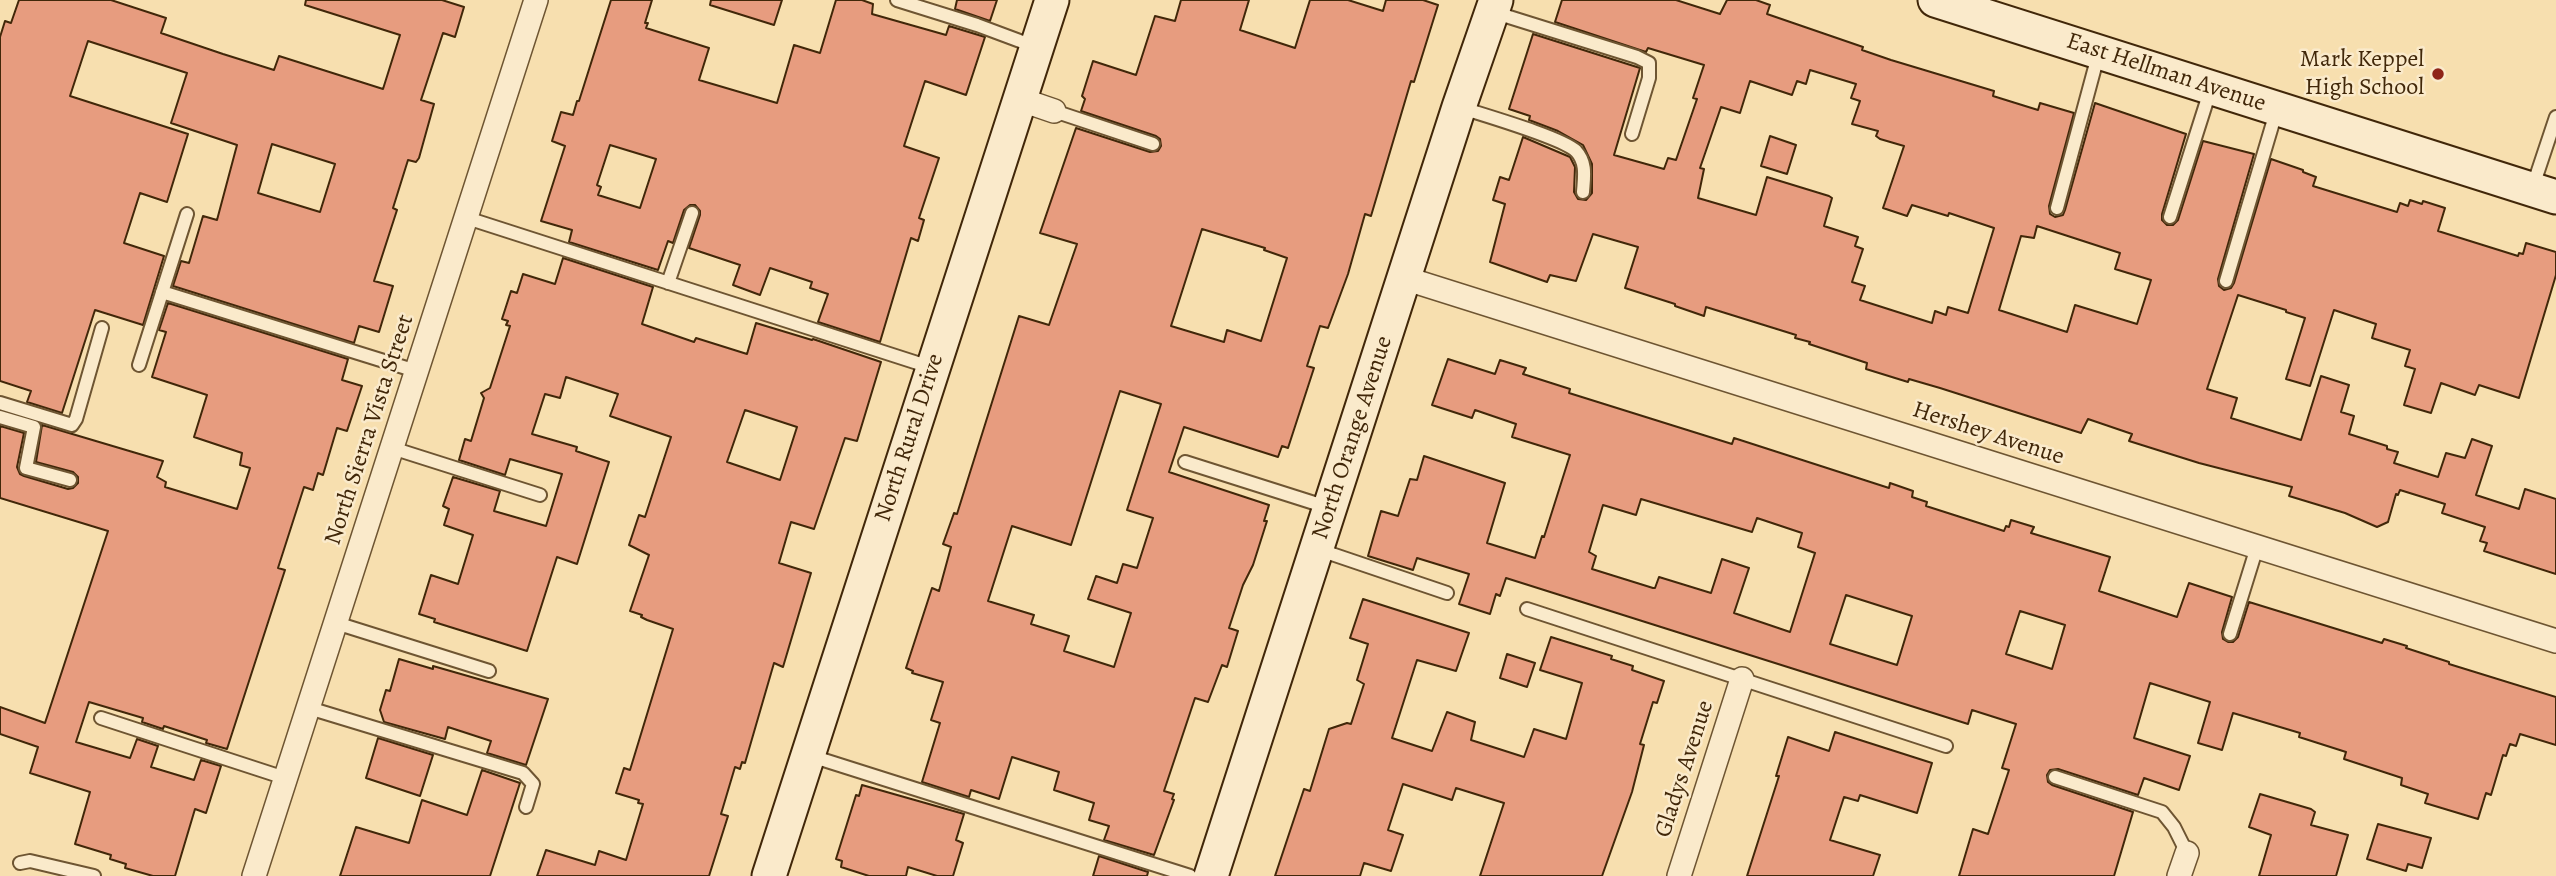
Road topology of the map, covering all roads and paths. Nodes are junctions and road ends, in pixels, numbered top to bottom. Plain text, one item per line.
1 (537, 0) edge
2 (897, 0) edge
3 (1052, 0) edge
4 (1936, 0) edge
5 (1494, 6) edge
6 (1036, 47) junction
7 (2099, 52) junction
8 (2211, 87) junction
9 (1019, 99) junction
10 (1459, 107) junction
11 (2277, 108) junction
12 (1054, 111) joint
13 (2556, 117) edge
14 (1632, 134) dead end
15 (1153, 145) dead end
16 (1583, 192) dead end
17 (2544, 193) edge
18 (2057, 208) dead end
19 (692, 213) dead end
20 (187, 214) dead end
21 (2170, 217) dead end
22 (467, 218) junction
23 (1404, 278) junction
24 (2226, 281) dead end
25 (668, 283) junction
26 (162, 292) junction
27 (102, 328) dead end
28 (139, 365) dead end
29 (933, 368) junction
30 (416, 371) junction
31 (0, 404) edge
32 (0, 416) edge
33 (392, 448) junction
34 (1185, 462) dead end
35 (70, 480) dead end
36 (540, 495) dead end
37 (1330, 508) junction
38 (2257, 547) junction
39 (1317, 548) junction
40 (1447, 593) dead end
41 (1527, 609) dead end
42 (336, 623) junction
43 (2230, 634) dead end
44 (2556, 641) edge
45 (489, 671) dead end
46 (1742, 679) junction
47 (309, 708) junction
48 (101, 718) dead end
49 (1946, 746) dead end
50 (808, 755) junction
51 (2055, 777) dead end
52 (285, 778) junction
53 (526, 807) dead end
54 (2186, 853) joint
55 (20, 863) dead end
56 (94, 876) edge
57 (254, 876) edge
58 (769, 876) edge
59 (1190, 876) edge
60 (1211, 876) edge
61 (1679, 876) edge
62 (2179, 876) edge

1 - 22 street, North Sierra Vista Street
2 - 6 lane
3 - 6 street, North Rural Drive
4 - 7 street, East Hellman Avenue
5 - 10 street, North Orange Avenue
5 - 14 lane
6 - 9 street, North Rural Drive
7 - 8 street, East Hellman Avenue
7 - 18 lane
8 - 11 street, East Hellman Avenue
8 - 21 lane
9 - 12 street
9 - 29 street, North Rural Drive
10 - 16 lane
10 - 23 street, North Orange Avenue
11 - 17 street, East Hellman Avenue
11 - 24 lane
12 - 15 lane
13 - 17 lane
19 - 25 lane
20 - 26 lane
22 - 25 lane
22 - 30 street, North Sierra Vista Street
23 - 37 street, North Orange Avenue
23 - 38 street, Hershey Avenue
25 - 29 lane
26 - 28 lane
26 - 30 lane
27 - 31 lane
29 - 50 street, North Rural Drive
30 - 33 street, North Sierra Vista Street
32 - 35 lane
33 - 36 lane
33 - 42 street, North Sierra Vista Street
34 - 37 lane
37 - 39 street, North Orange Avenue
38 - 43 lane
38 - 44 street, Hershey Avenue
39 - 40 lane
39 - 60 street, North Orange Avenue
41 - 46 lane
42 - 45 lane
42 - 47 street, North Sierra Vista Street
46 - 49 lane
46 - 61 street, Gladys Avenue
47 - 52 street, North Sierra Vista Street
47 - 53 lane
48 - 52 lane
50 - 58 street, North Rural Drive
50 - 59 lane
51 - 54 lane
52 - 57 street, North Sierra Vista Street
54 - 62 street
55 - 56 lane

